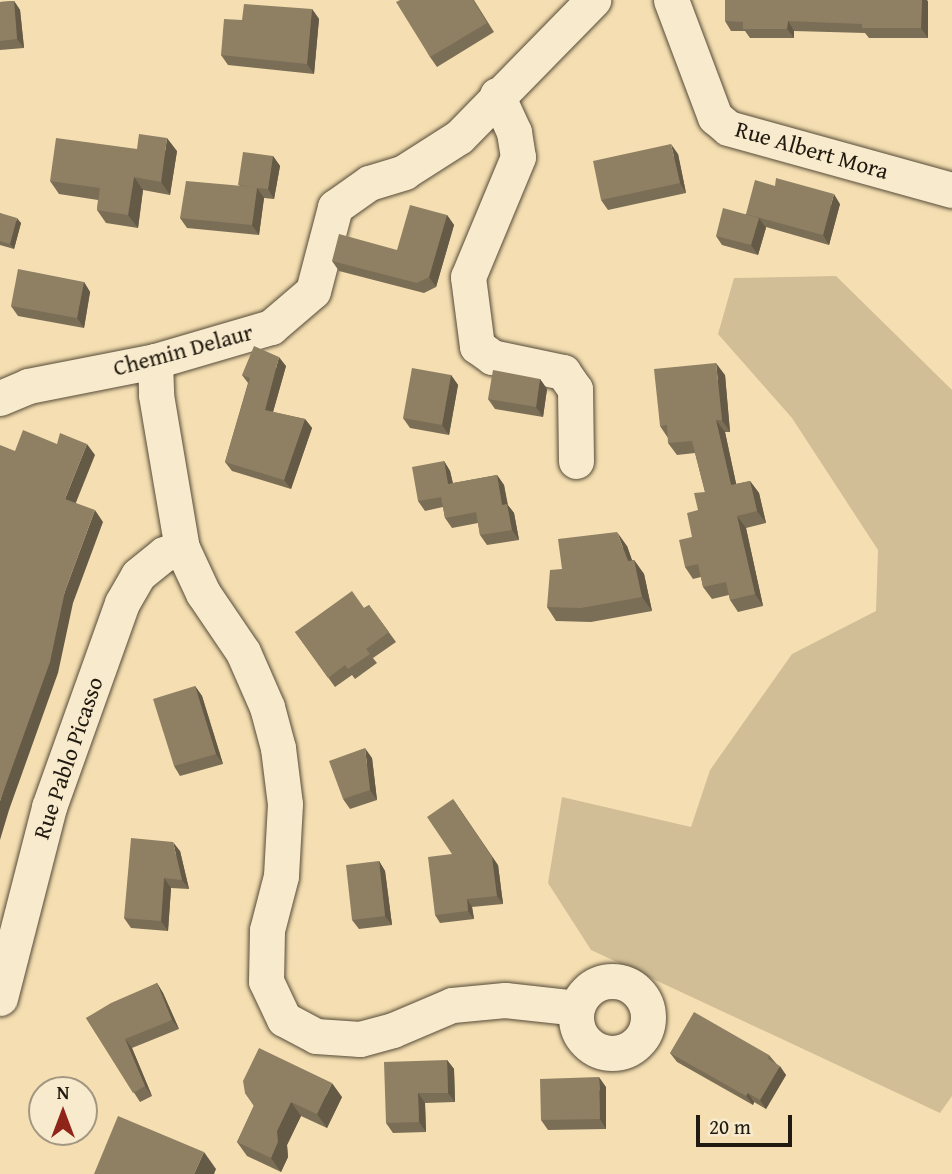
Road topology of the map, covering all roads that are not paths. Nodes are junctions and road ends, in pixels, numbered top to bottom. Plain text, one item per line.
1 (593, 0) edge
2 (671, 0) edge
3 (497, 95) junction
4 (952, 190) edge
5 (155, 361) junction
6 (0, 398) edge
7 (576, 461) dead end
8 (182, 548) junction
9 (0, 998) edge
10 (577, 1008) dead end

1 - 3 street, Chemin Delaur
2 - 4 street, Rue Albert Mora
3 - 5 street, Chemin Delaur
3 - 7 street
5 - 6 street, Chemin Delaur
5 - 8 street
8 - 9 street, Rue Pablo Picasso
8 - 10 street

